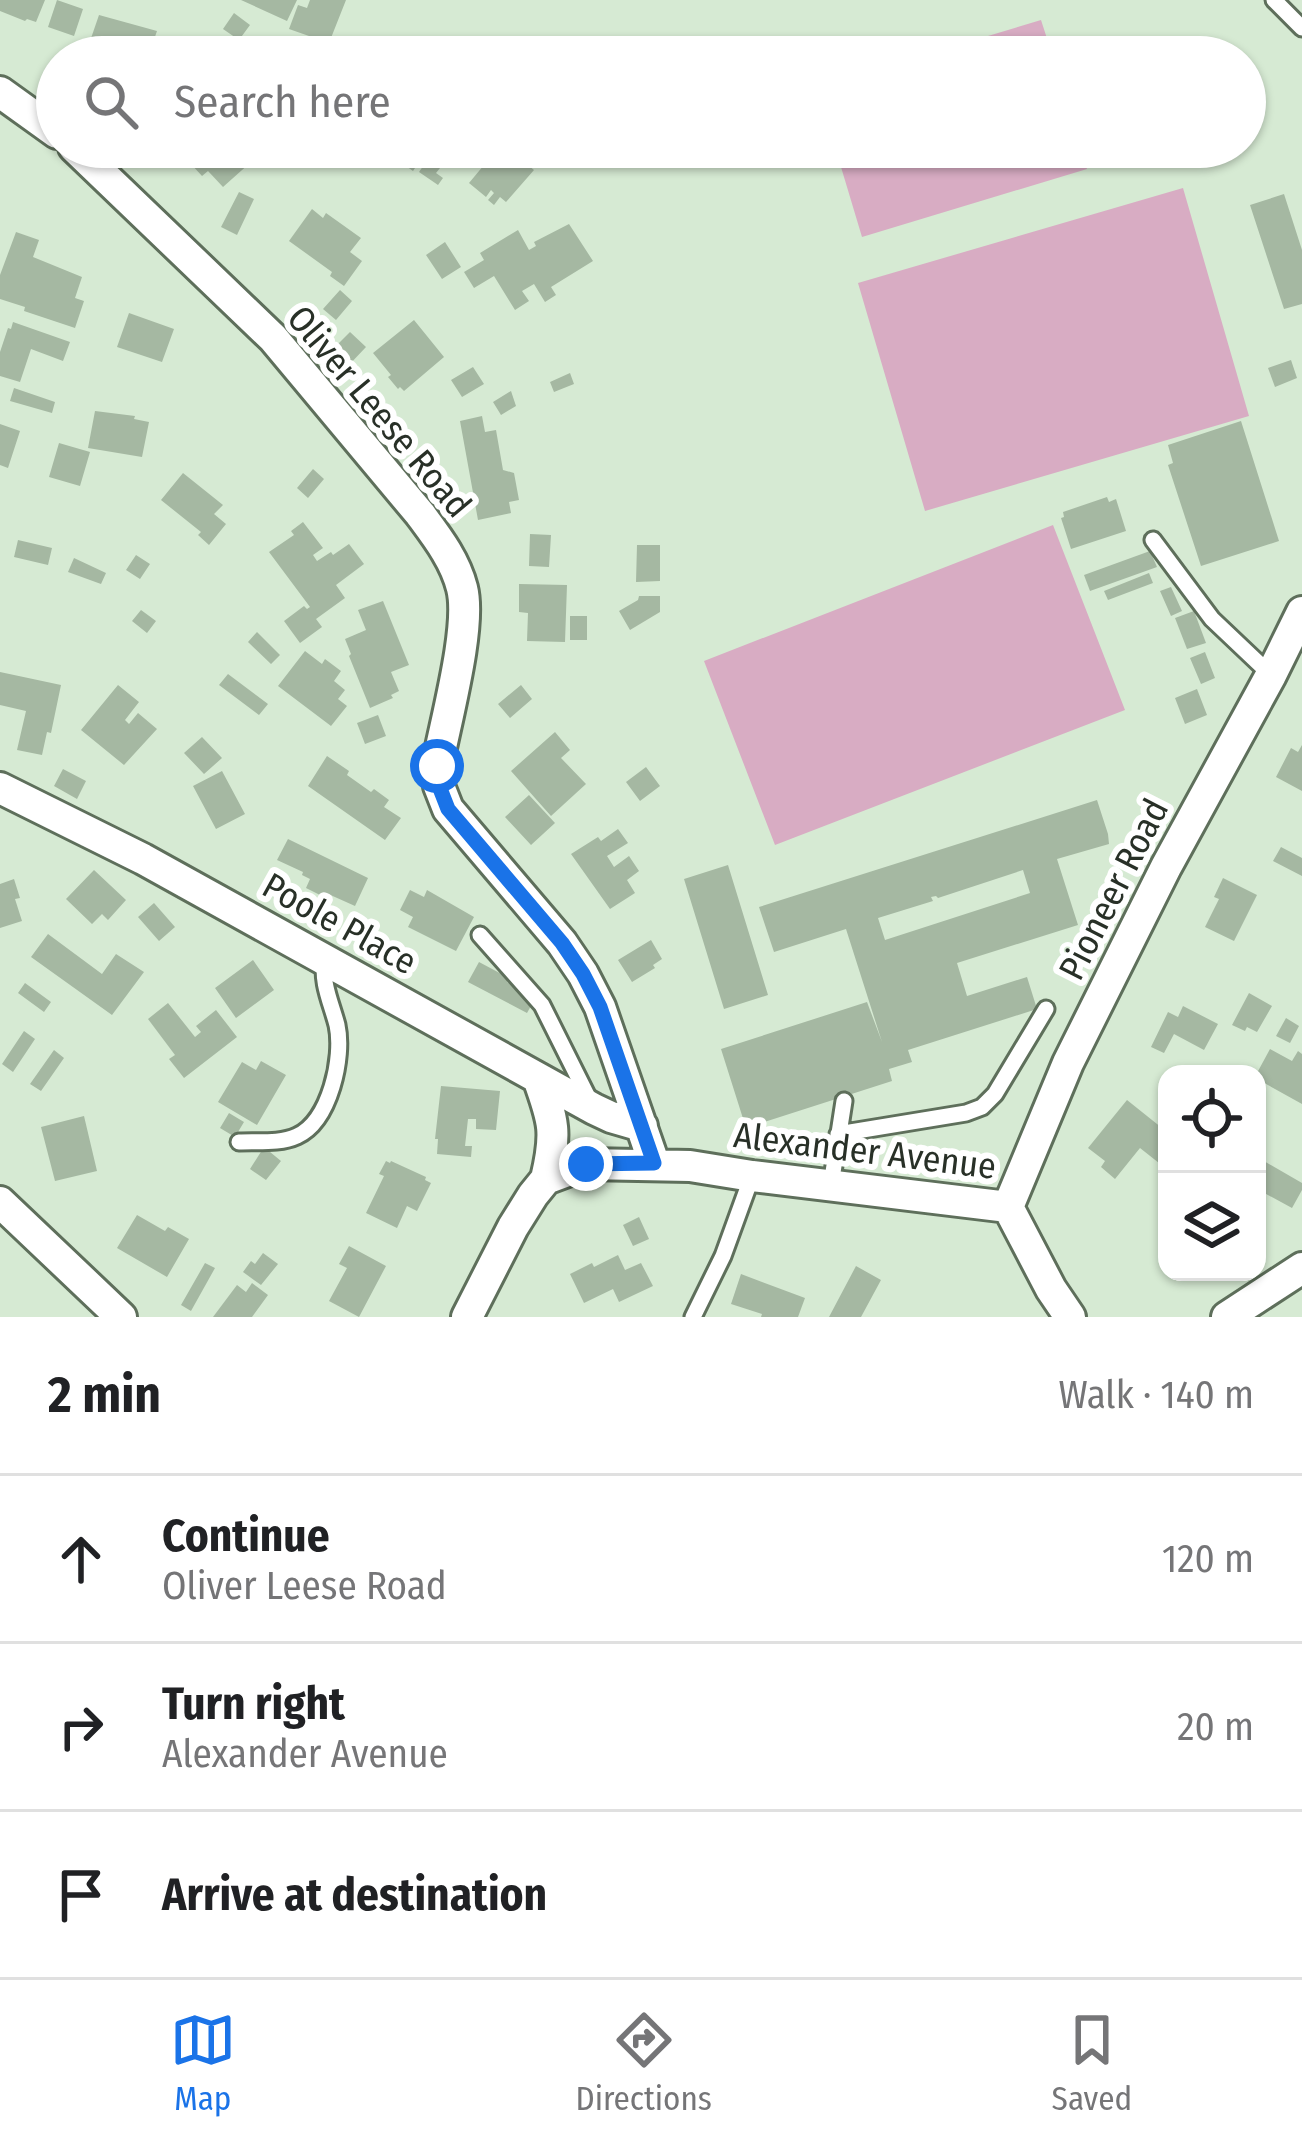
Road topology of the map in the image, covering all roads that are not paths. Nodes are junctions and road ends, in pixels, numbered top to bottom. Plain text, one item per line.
1 (1274, 0) edge
2 (1302, 28) edge
3 (0, 92) edge
4 (36, 118) edge
5 (96, 168) edge
6 (1153, 540) dead end
7 (1302, 612) edge
8 (1271, 675) junction
9 (0, 788) edge
10 (480, 935) dead end
11 (325, 959) junction
12 (1046, 1009) dead end
13 (538, 1078) junction
14 (844, 1101) dead end
15 (594, 1109) junction
16 (642, 1126) junction
17 (838, 1134) junction
18 (239, 1142) dead end
19 (654, 1163) junction
20 (752, 1177) junction
21 (547, 1179) junction
22 (831, 1185) junction
23 (0, 1202) edge
24 (1008, 1207) junction
25 (1302, 1268) edge
26 (122, 1317) edge
27 (467, 1317) edge
28 (693, 1317) edge
29 (1070, 1317) edge
30 (1227, 1317) edge

1 - 2 lane
3 - 4 street
5 - 16 street, Oliver Leese Road
6 - 8 lane
7 - 8 street, Pioneer Road
8 - 24 street, Pioneer Road
9 - 11 street, Poole Place
10 - 15 lane
11 - 13 street, Poole Place
11 - 18 lane
12 - 17 lane
13 - 15 street, Poole Place
13 - 21 street
14 - 17 lane
15 - 16 street, Poole Place
16 - 19 street, Oliver Leese Road
17 - 22 lane
19 - 20 street, Alexander Avenue
19 - 21 street, Alexander Avenue
20 - 22 street, Alexander Avenue
20 - 28 lane
21 - 27 street
22 - 24 street, Alexander Avenue
23 - 26 street
24 - 29 street, Alexander Avenue
25 - 30 street

